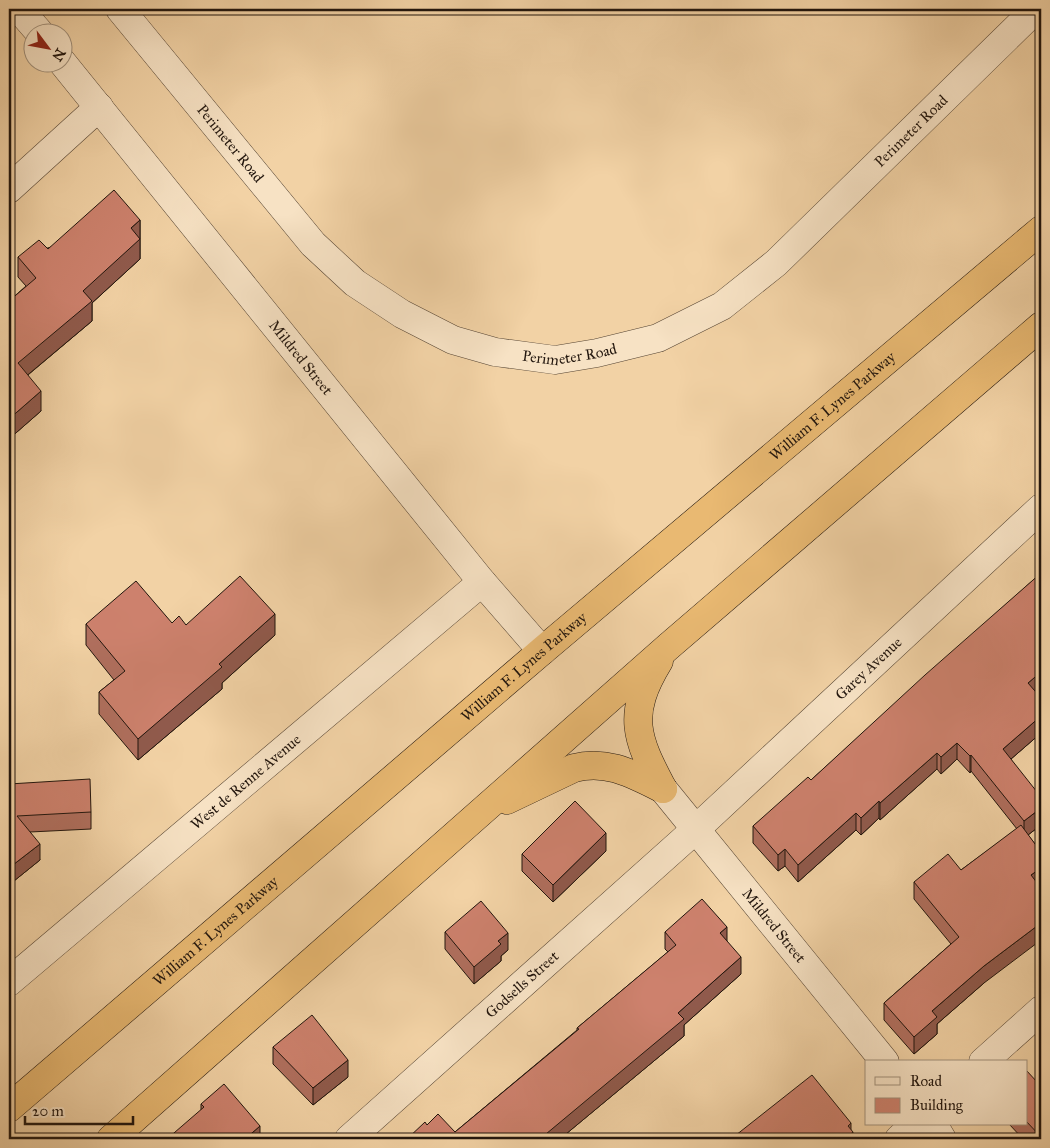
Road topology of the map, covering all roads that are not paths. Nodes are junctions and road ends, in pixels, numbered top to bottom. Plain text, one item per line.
1 (19, 9) edge
2 (120, 9) edge
3 (1036, 9) edge
4 (30, 22) edge
5 (70, 72) edge
6 (99, 107) junction
7 (9, 189) edge
8 (1041, 230) edge
9 (1041, 326) edge
10 (1041, 508) edge
11 (482, 582) junction
12 (668, 646) junction
13 (542, 651) junction
14 (663, 790) junction
15 (477, 814) junction
16 (696, 829) junction
17 (9, 982) edge
18 (1041, 1010) edge
19 (883, 1060) edge
20 (986, 1060) edge
21 (9, 1108) edge
22 (913, 1126) edge
23 (935, 1126) edge
24 (111, 1139) edge
25 (349, 1139) edge
26 (898, 1139) edge
27 (942, 1139) edge

1 - 4 street
2 - 3 street, Perimeter Road
5 - 6 street, Mildred Street
6 - 7 street
6 - 11 street, Mildred Street
8 - 13 highway, William F. Lynes Parkway
9 - 12 highway
10 - 16 street, Garey Avenue
11 - 13 street, Mildred Street
11 - 17 street, West de Renne Avenue
12 - 14 highway
12 - 15 highway
13 - 21 highway, William F. Lynes Parkway
14 - 15 highway
14 - 16 street, Mildred Street
15 - 24 highway
16 - 19 street, Mildred Street
16 - 25 street, Godsells Street
18 - 20 street
22 - 26 street
23 - 27 street

